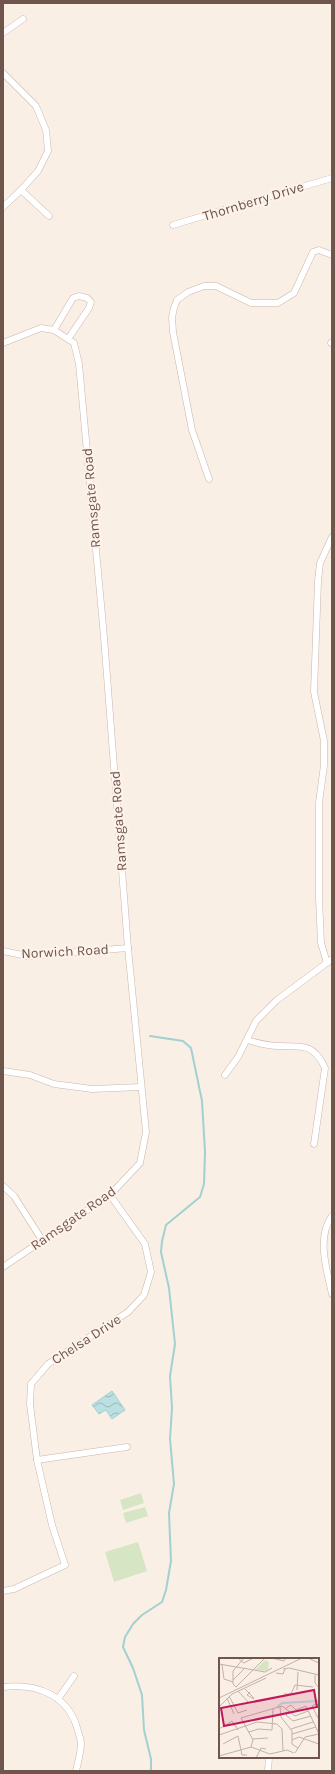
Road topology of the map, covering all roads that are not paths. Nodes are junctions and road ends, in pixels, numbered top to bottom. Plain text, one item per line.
1 (23, 19) dead end
2 (3, 33) edge
3 (3, 73) edge
4 (332, 178) edge
5 (21, 190) junction
6 (3, 207) edge
7 (49, 216) dead end
8 (173, 225) dead end
9 (332, 256) edge
10 (54, 330) junction
11 (68, 339) junction
12 (3, 343) edge
13 (209, 479) dead end
14 (332, 537) edge
15 (128, 948) junction
16 (3, 951) edge
17 (329, 961) edge
18 (247, 1040) junction
19 (3, 1071) edge
20 (225, 1075) dead end
21 (141, 1087) junction
22 (314, 1144) dead end
23 (3, 1186) edge
24 (110, 1195) junction
25 (332, 1216) edge
26 (42, 1240) junction
27 (3, 1267) edge
28 (332, 1294) edge
29 (127, 1448) dead end
30 (37, 1460) junction
31 (3, 1591) edge
32 (74, 1676) dead end
33 (3, 1686) edge
34 (58, 1699) junction
35 (270, 1758) edge
36 (76, 1771) edge
37 (268, 1771) edge

1 - 2 street
3 - 5 street
4 - 8 street, Thornberry Drive
5 - 6 street
5 - 7 street
9 - 13 street
10 - 11 street, Ramsgate Road
10 - 11 street
10 - 12 street, Ramsgate Road
11 - 15 street, Ramsgate Road
14 - 17 street
15 - 16 street, Norwich Road
15 - 21 street, Ramsgate Road
17 - 18 street
18 - 20 street
18 - 22 street
19 - 21 street
21 - 24 street, Ramsgate Road
23 - 26 street
24 - 26 street, Ramsgate Road
24 - 30 street, Chelsa Drive
25 - 28 street
26 - 27 street, Ramsgate Road
29 - 30 street
30 - 31 street, Chelsa Drive
32 - 34 street
33 - 34 street
34 - 36 street
35 - 37 street

